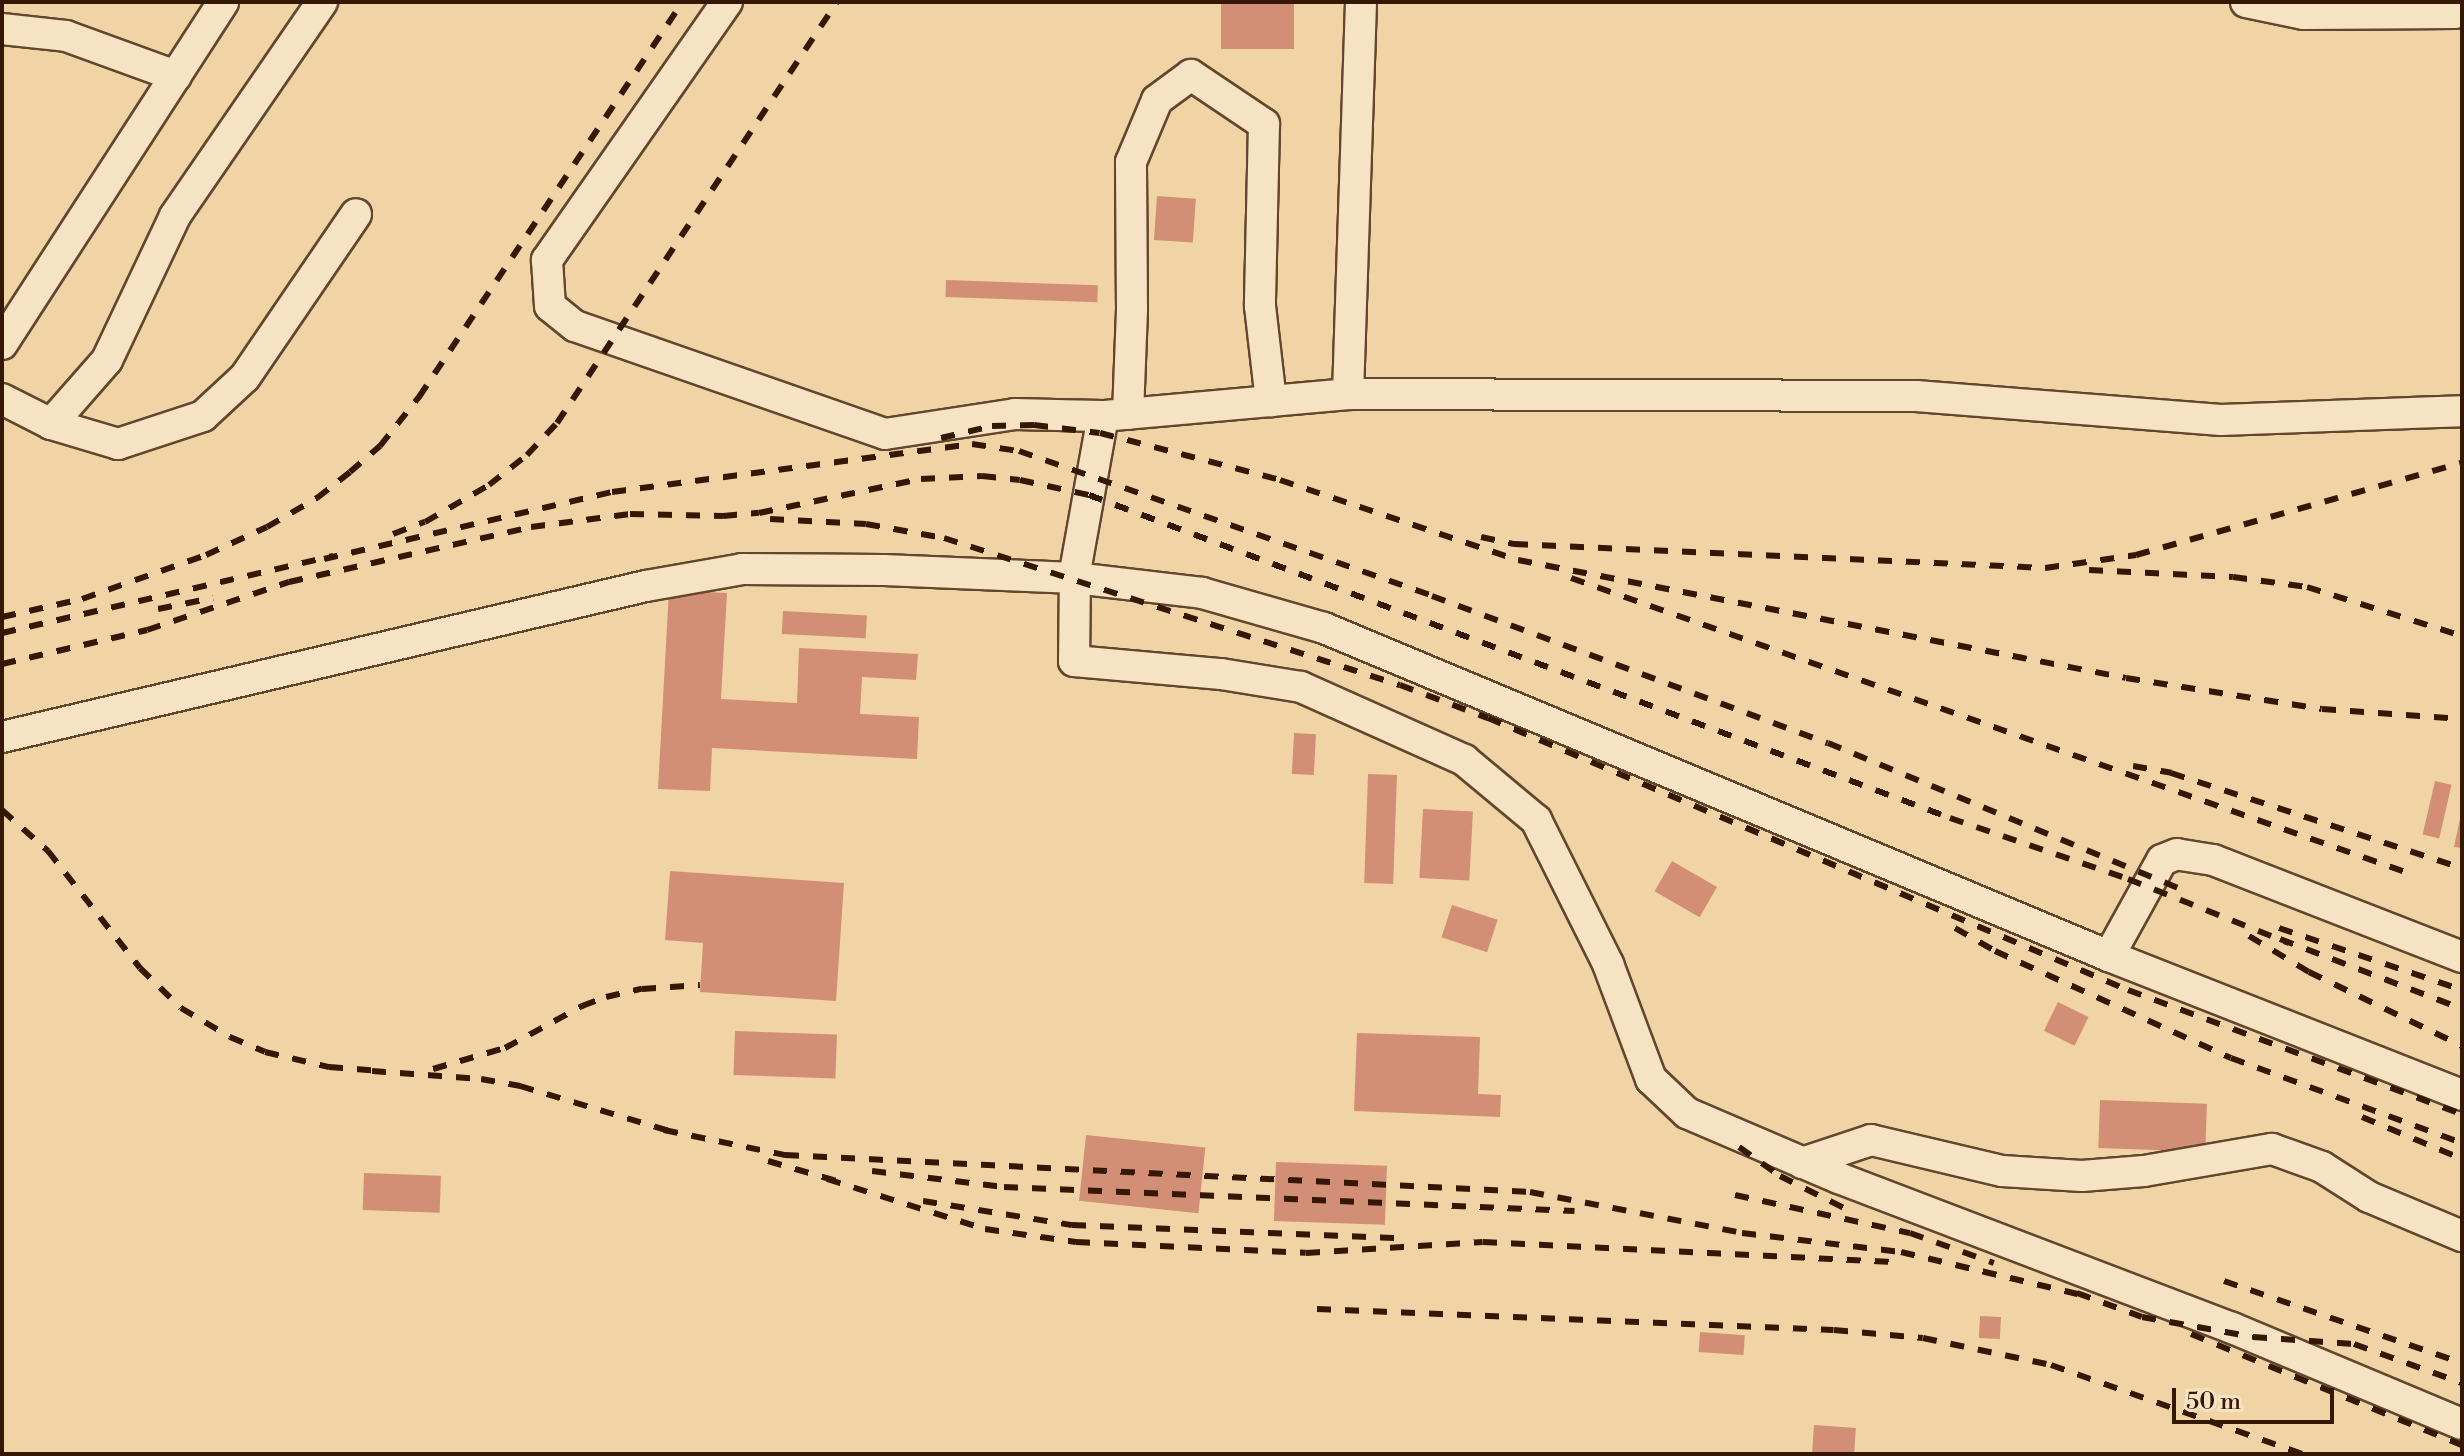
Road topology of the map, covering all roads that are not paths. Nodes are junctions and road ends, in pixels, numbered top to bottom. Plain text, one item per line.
1 (223, 2) edge
2 (322, 2) edge
3 (727, 2) edge
4 (1361, 2) edge
5 (2246, 2) edge
6 (2456, 11) edge
7 (2, 29) edge
8 (176, 76) junction
9 (356, 214) dead end
10 (5, 334) edge
11 (1348, 394) junction
12 (2, 399) edge
13 (1271, 401) junction
14 (2462, 411) edge
15 (1115, 415) junction
16 (51, 424) junction
17 (1075, 578) junction
18 (2, 737) edge
19 (2109, 956) junction
20 (2462, 957) edge
21 (2462, 1095) edge
22 (1802, 1163) junction
23 (2462, 1236) edge
24 (2462, 1424) edge

1 - 8 lane
2 - 16 lane
3 - 15 lane
4 - 11 lane
5 - 6 lane
7 - 8 lane
8 - 10 lane
9 - 16 lane
11 - 13 lane
11 - 14 lane
12 - 16 lane
13 - 15 lane
13 - 15 lane
15 - 17 lane
17 - 18 lane
17 - 19 lane
17 - 22 lane
19 - 20 lane
19 - 21 lane
22 - 23 lane
22 - 24 lane

